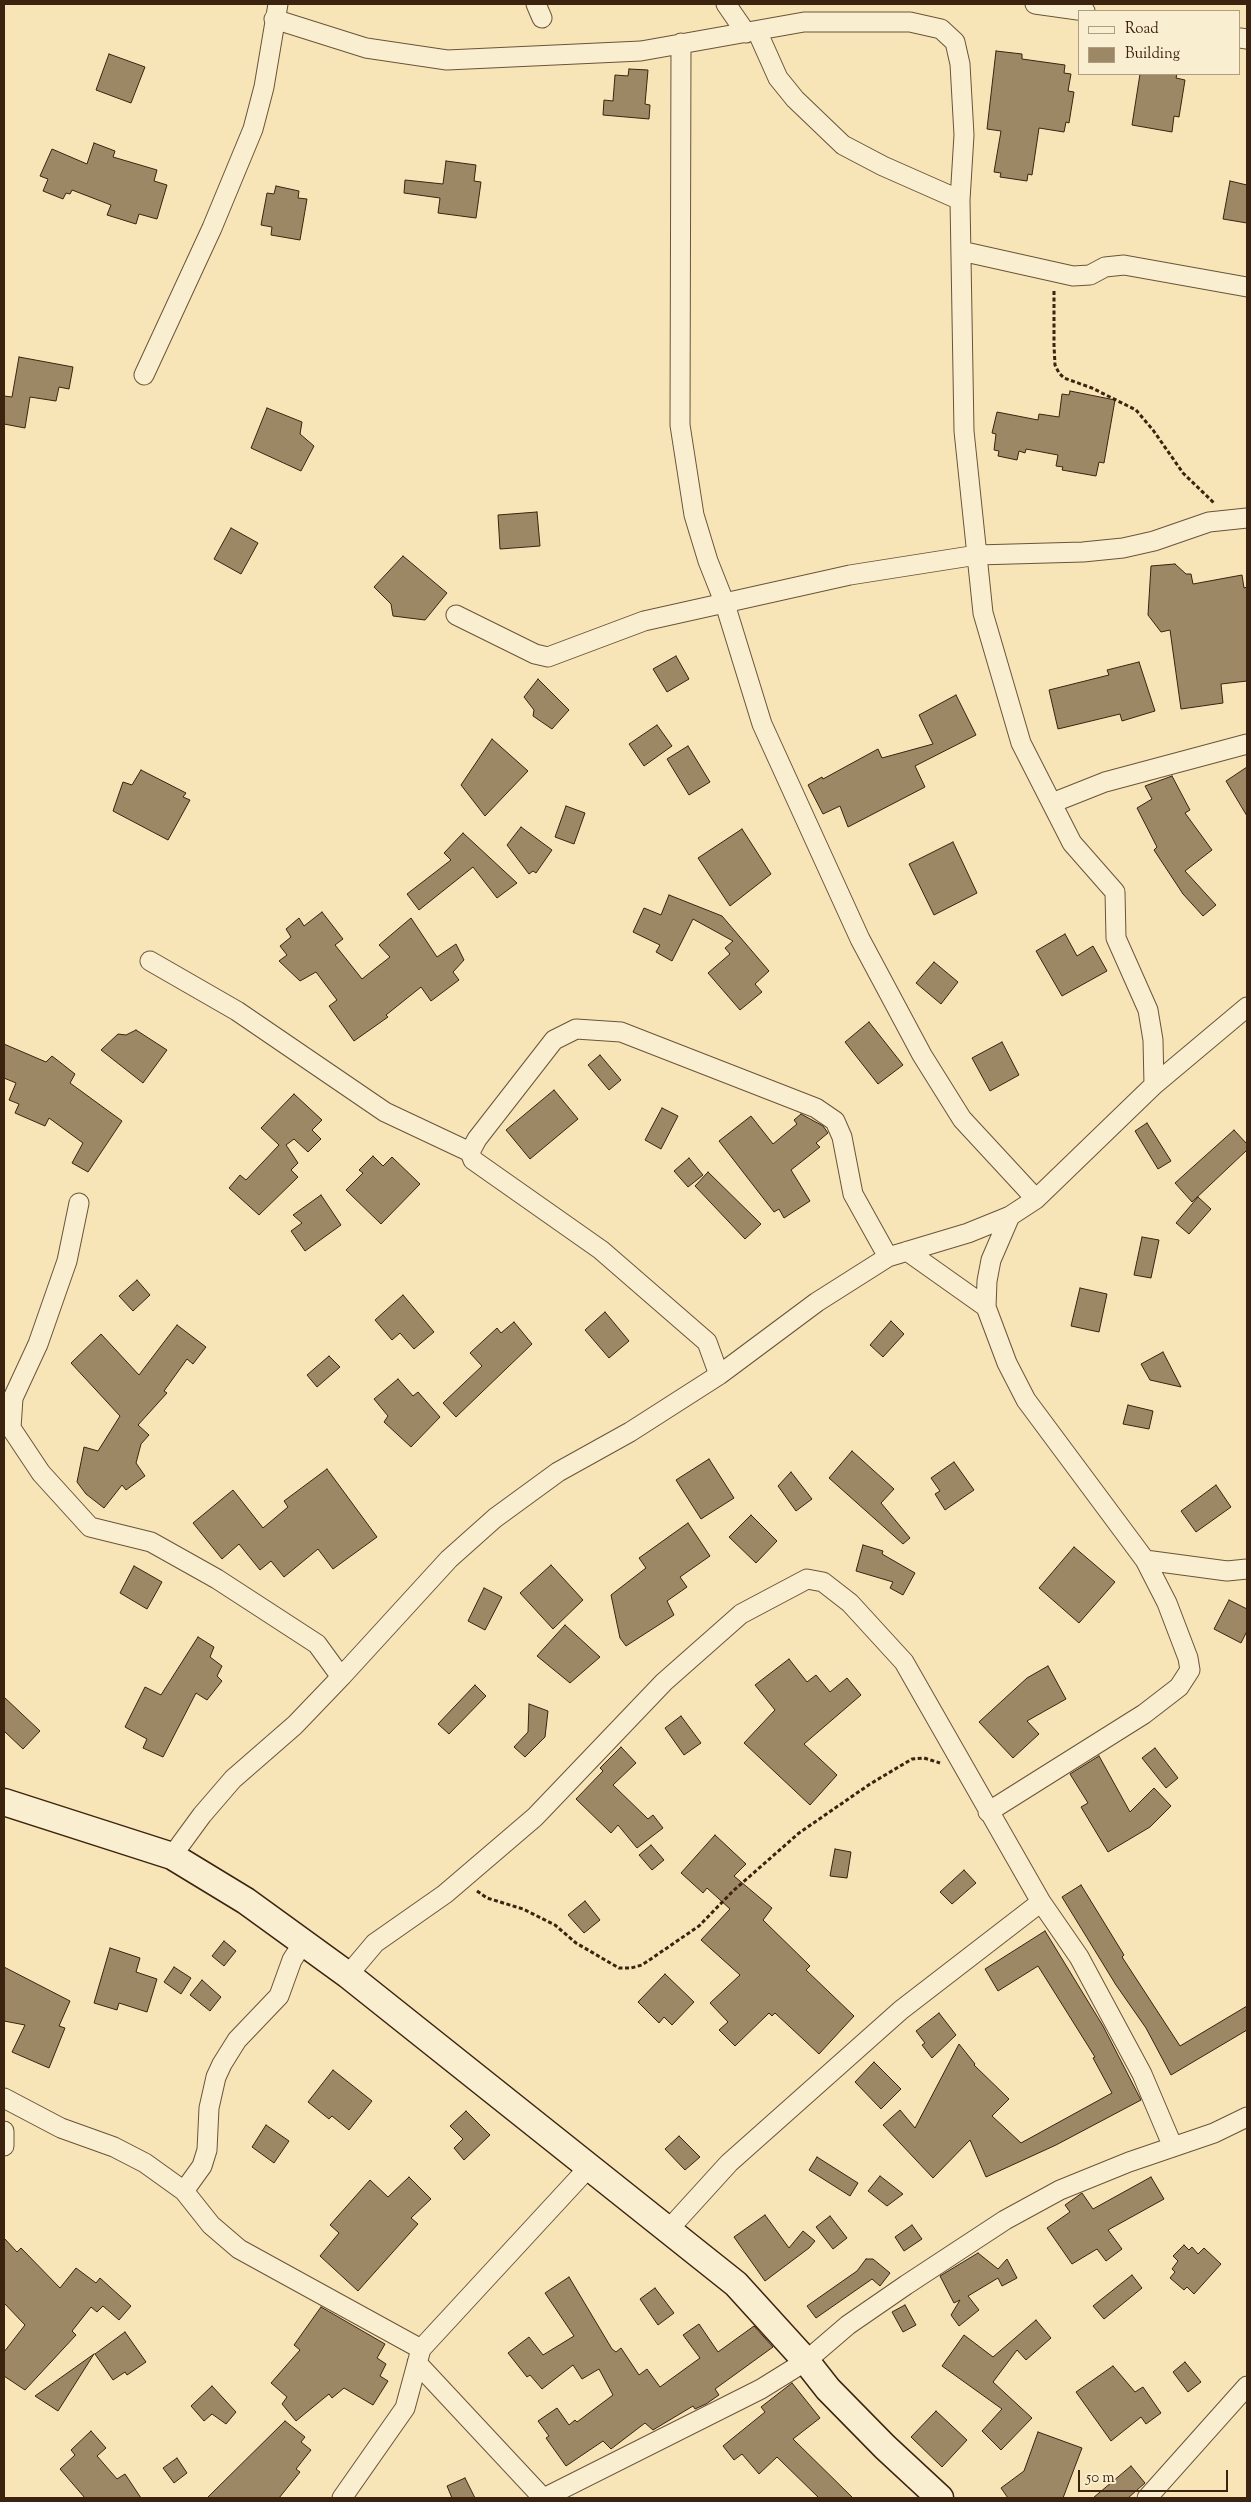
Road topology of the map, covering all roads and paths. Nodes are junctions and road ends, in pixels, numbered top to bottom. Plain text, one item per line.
1 (726, 4) edge
2 (1035, 4) edge
3 (1078, 10) edge
4 (276, 11) edge
5 (751, 32) junction
6 (681, 43) junction
7 (960, 200) junction
8 (961, 250) junction
9 (1054, 273) junction
10 (1247, 287) edge
11 (144, 375) dead end
12 (1241, 518) edge
13 (977, 555) junction
14 (725, 604) junction
15 (456, 615) dead end
16 (1247, 744) edge
17 (1052, 803) junction
18 (150, 961) dead end
19 (1247, 1007) edge
20 (1154, 1085) junction
21 (470, 1152) junction
22 (1036, 1199) junction
23 (79, 1203) dead end
24 (1010, 1216) junction
25 (907, 1251) junction
26 (888, 1257) junction
27 (986, 1307) junction
28 (719, 1375) junction
29 (7, 1425) edge
30 (1145, 1560) junction
31 (1247, 1569) edge
32 (342, 1677) junction
33 (968, 1775) junction
34 (4, 1802) edge
35 (988, 1812) junction
36 (172, 1856) junction
37 (461, 1880) junction
38 (1041, 1902) junction
39 (303, 1943) junction
40 (348, 1975) junction
41 (4, 2098) edge
42 (1247, 2117) edge
43 (4, 2131) edge
44 (4, 2146) edge
45 (1173, 2146) junction
46 (590, 2166) junction
47 (184, 2191) junction
48 (669, 2229) junction
49 (419, 2356) junction
50 (806, 2361) junction
51 (1247, 2386) edge
52 (342, 2498) edge
53 (543, 2498) edge
54 (940, 2498) edge
55 (1147, 2498) edge

1 - 5 street
2 - 3 street
4 - 6 street
4 - 11 street
5 - 6 street
5 - 7 street
5 - 7 street
6 - 14 street
7 - 8 street
8 - 9 street
8 - 13 street
9 - 10 street
9 - 12 path
12 - 13 street
13 - 14 street
13 - 17 street
14 - 15 street
14 - 22 street
16 - 17 street
17 - 20 street
18 - 21 street
19 - 20 street
20 - 22 street
21 - 26 street
21 - 28 street
22 - 24 street
23 - 29 street
24 - 25 street
24 - 27 street
25 - 26 street
25 - 27 street
26 - 28 street
27 - 30 street
28 - 32 street
29 - 32 street
30 - 31 street
30 - 35 street
32 - 36 street
33 - 35 street
33 - 37 path
33 - 37 street
34 - 36 main road
35 - 38 street
36 - 39 main road
37 - 40 street
38 - 45 street
38 - 48 street
39 - 40 main road
39 - 47 street
40 - 46 main road
41 - 47 street
42 - 45 street
43 - 44 street
45 - 50 street
46 - 48 main road
46 - 49 street
47 - 49 street
48 - 50 main road
49 - 52 street
49 - 53 street
50 - 53 street
50 - 54 main road
51 - 55 street

